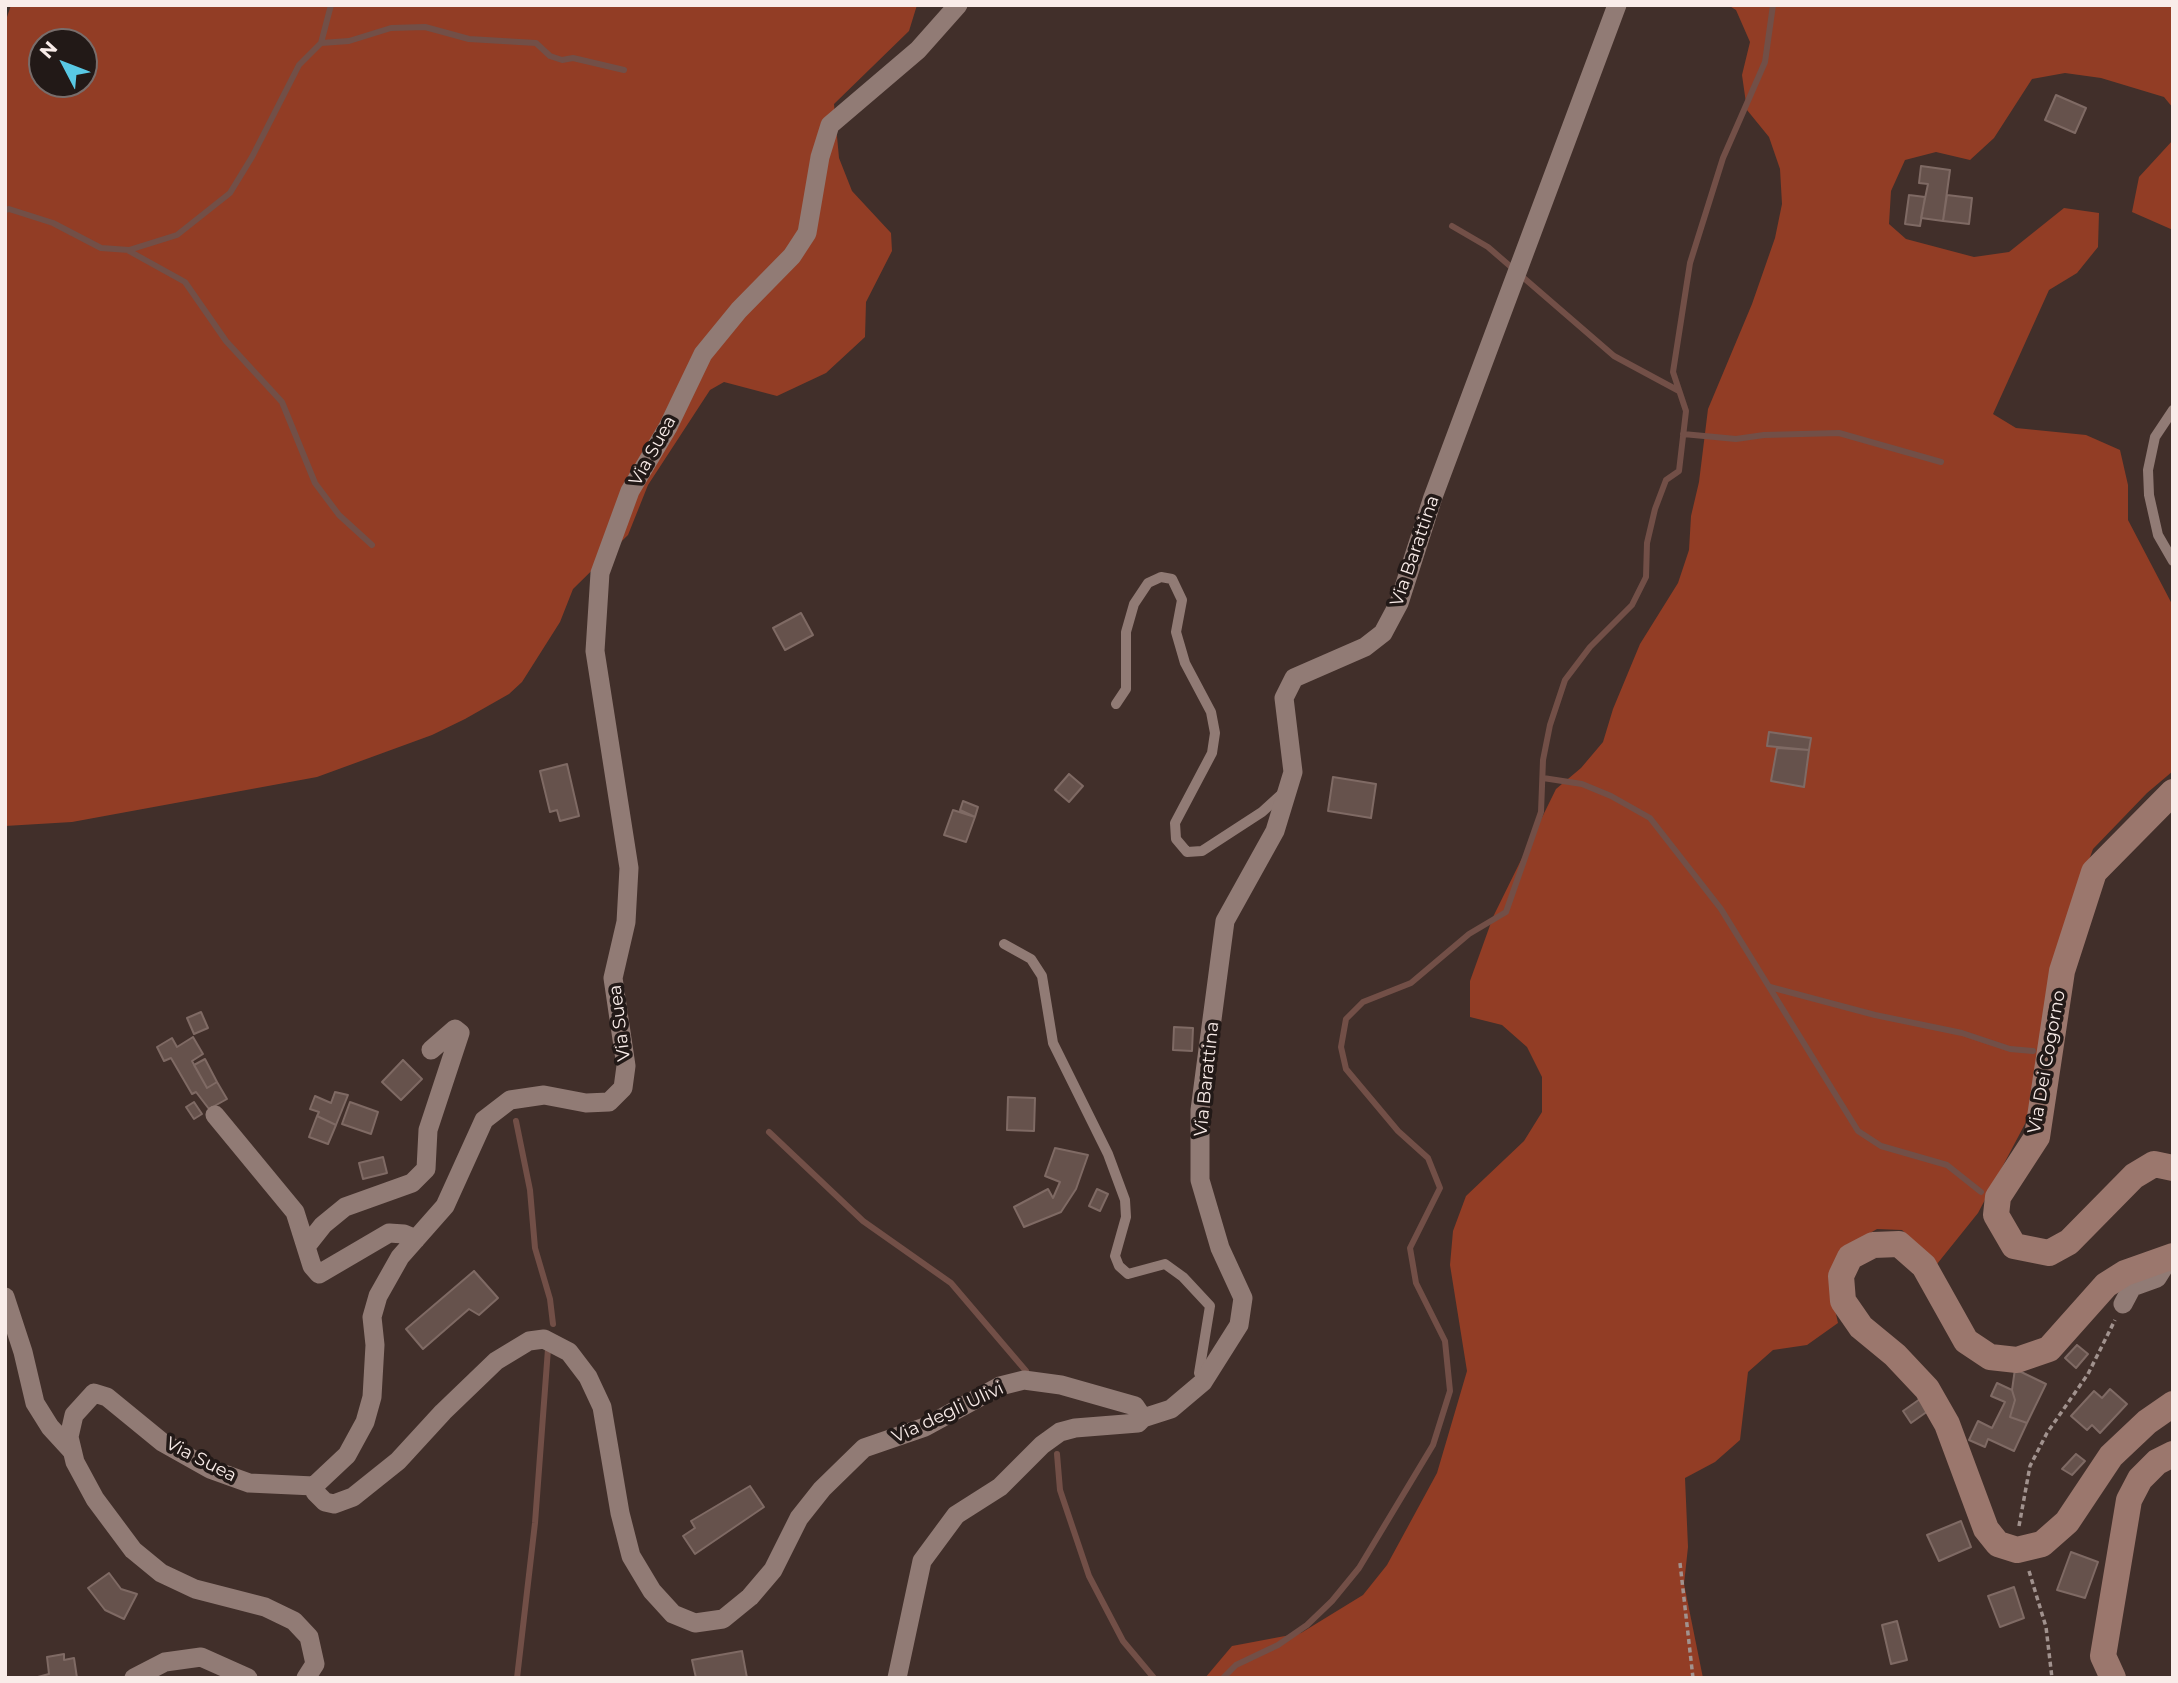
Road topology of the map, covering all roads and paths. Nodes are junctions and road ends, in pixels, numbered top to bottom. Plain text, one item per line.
1 (958, 5) edge
2 (1617, 5) edge
3 (2173, 410) edge
4 (2173, 561) edge
5 (1116, 705) dead end
6 (1288, 790) junction
7 (2173, 792) edge
8 (1004, 944) dead end
9 (431, 1050) dead end
10 (215, 1115) dead end
11 (2173, 1168) edge
12 (416, 1239) junction
13 (308, 1244) junction
14 (2172, 1257) edge
15 (5, 1297) edge
16 (2123, 1304) joint
17 (1203, 1382) junction
18 (2173, 1404) edge
19 (1143, 1418) junction
20 (72, 1451) junction
21 (2173, 1454) edge
22 (314, 1486) junction
23 (2022, 1549) junction
24 (1680, 1563) dead end
25 (134, 1678) edge
26 (248, 1678) edge
27 (306, 1678) edge
28 (897, 1678) edge
29 (1693, 1678) edge
30 (2052, 1678) edge
31 (2113, 1678) edge

1 - 12 street, Via Suea
2 - 6 street, Via Barattina
3 - 4 lane
5 - 6 lane
6 - 17 street, Via Barattina
7 - 11 street, Via Dei Cogorno
8 - 17 lane
9 - 13 street
10 - 13 street
12 - 13 street
12 - 22 street, Via Suea
14 - 16 street
14 - 23 street
15 - 20 street
16 - 23 path
17 - 19 street, Via Barattina
18 - 23 street
19 - 22 street, Via degli Ulivi
19 - 28 street
20 - 22 street, Via Suea
20 - 27 street, Via Suea
21 - 31 street
23 - 30 path
24 - 29 path
25 - 26 street

